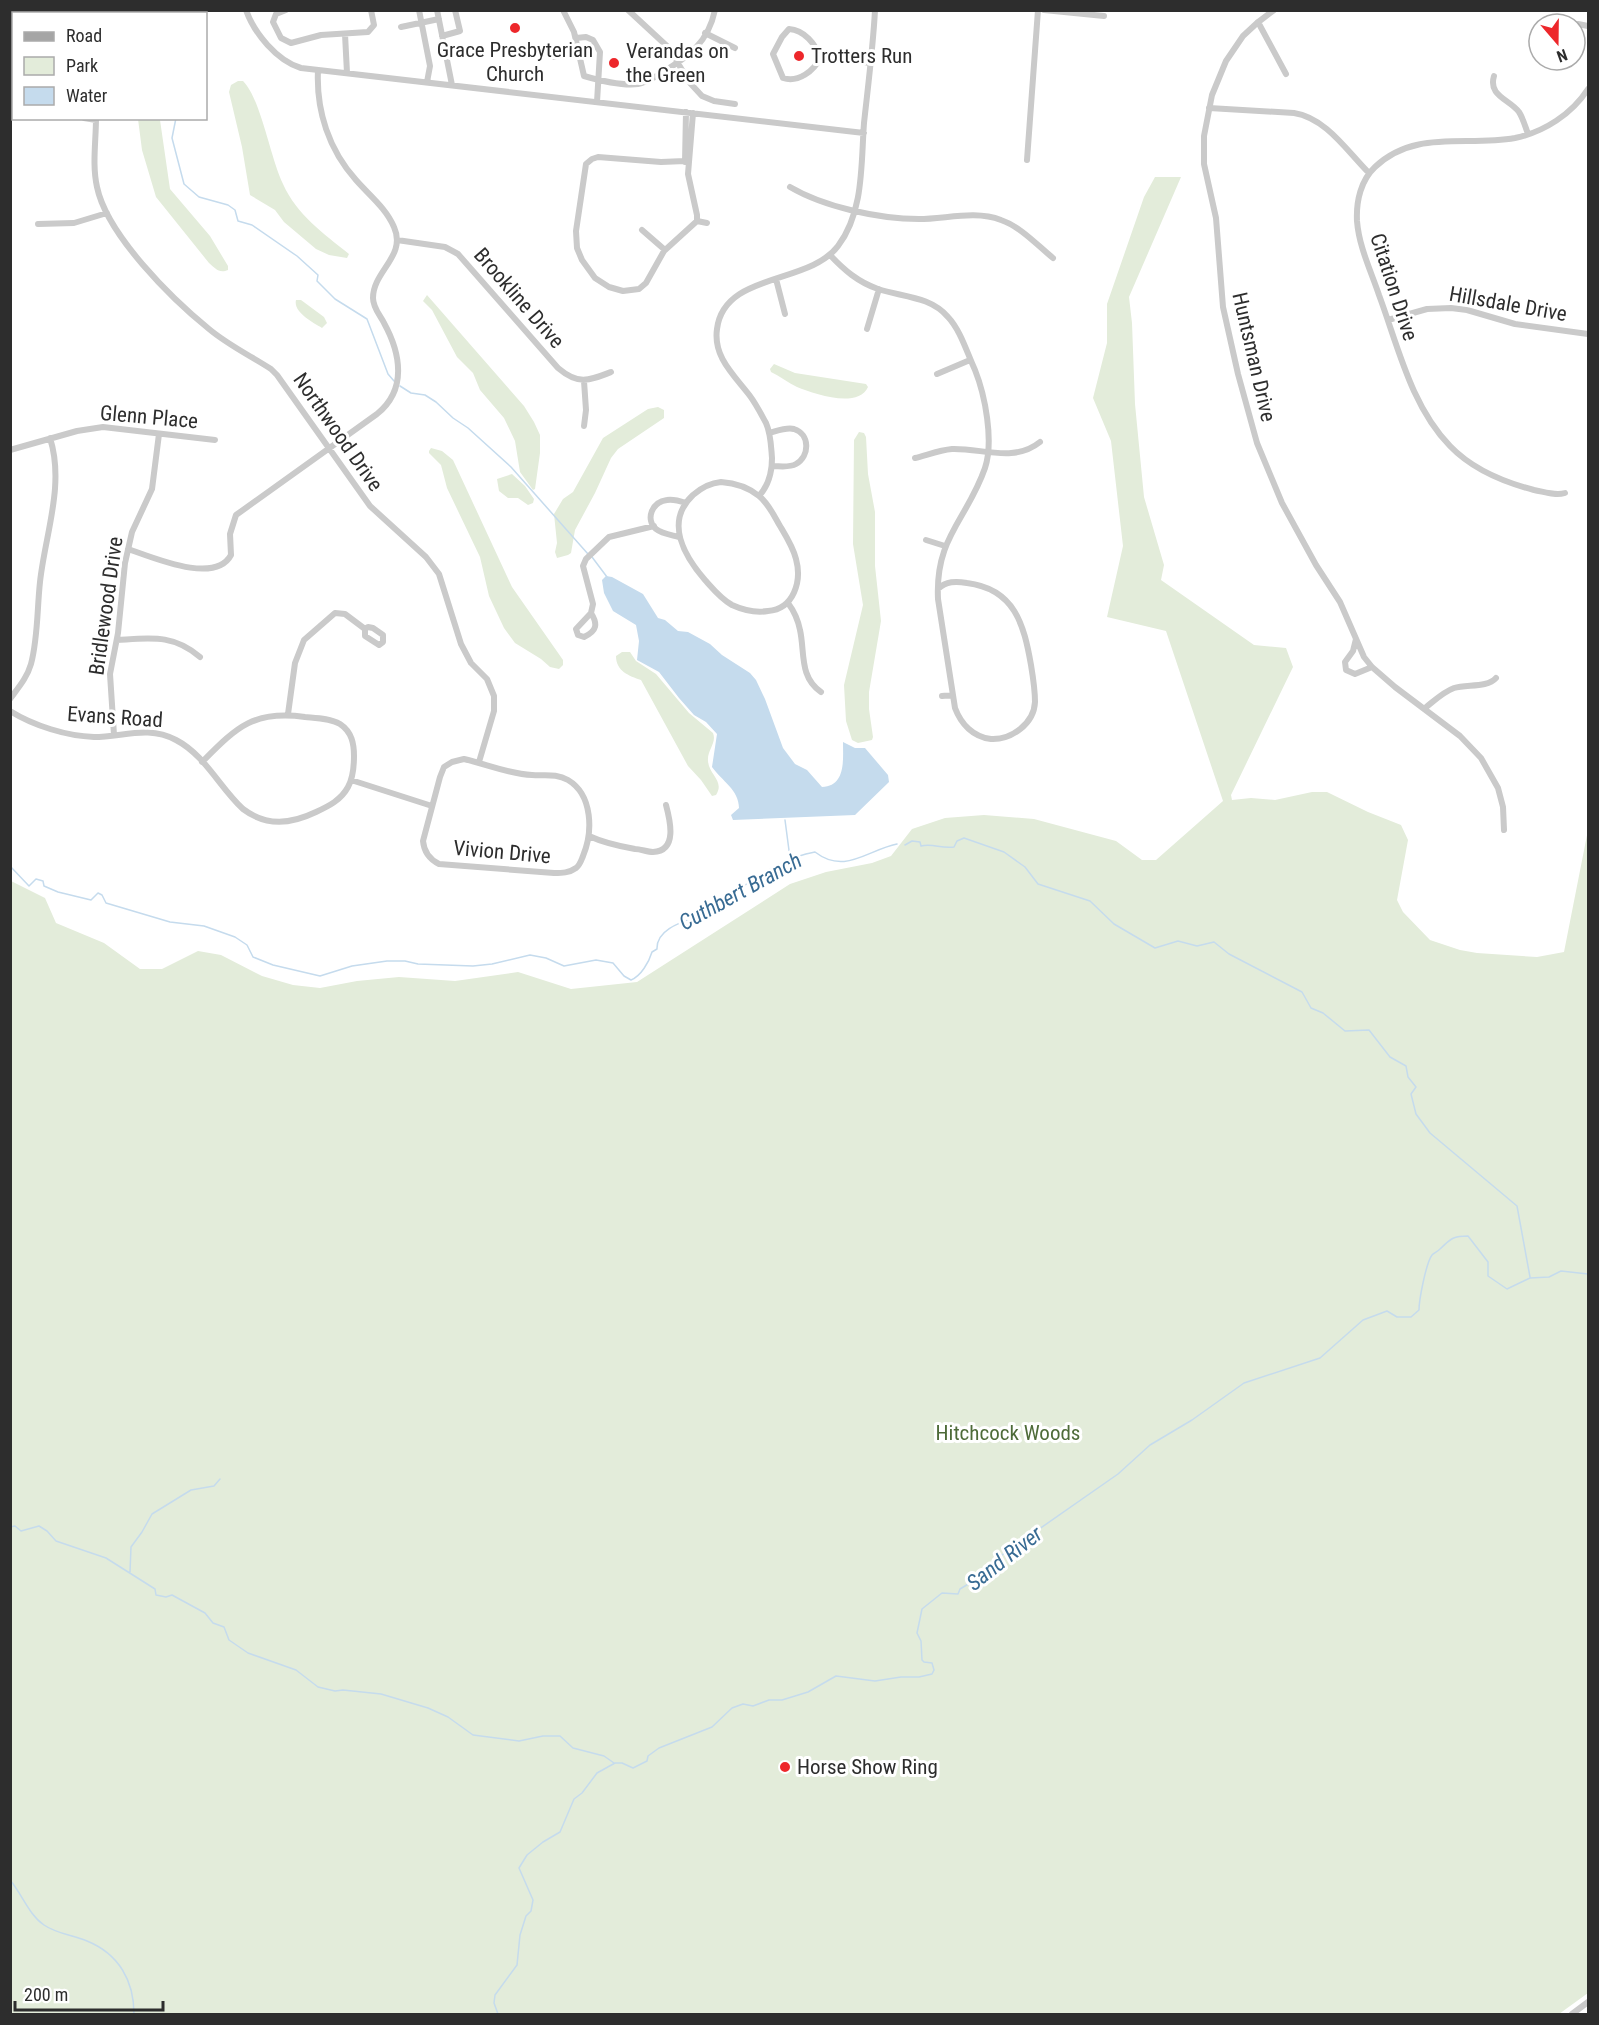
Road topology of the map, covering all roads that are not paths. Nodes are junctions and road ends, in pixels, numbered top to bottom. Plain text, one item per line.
1 (246, 10) edge
2 (286, 10) edge
3 (371, 10) edge
4 (419, 10) edge
5 (437, 10) edge
6 (455, 10) edge
7 (562, 10) edge
8 (628, 10) edge
9 (715, 10) edge
10 (875, 10) edge
11 (1038, 10) edge
12 (1044, 10) edge
13 (1274, 10) edge
14 (1104, 16) dead end
15 (439, 19) junction
16 (1258, 22) junction
17 (422, 23) junction
18 (401, 27) dead end
19 (705, 33) junction
20 (345, 34) junction
21 (442, 36) junction
22 (576, 38) junction
23 (735, 48) dead end
24 (578, 52) junction
25 (554, 57) dead end
26 (820, 58) junction
27 (678, 62) junction
28 (871, 63) junction
29 (318, 70) junction
30 (346, 73) junction
31 (1286, 74) dead end
32 (1494, 76) dead end
33 (598, 80) junction
34 (427, 82) junction
35 (452, 85) junction
36 (1588, 88) edge
37 (1586, 97) edge
38 (597, 102) junction
39 (735, 104) dead end
40 (1209, 108) junction
41 (690, 112) junction
42 (96, 120) edge
43 (864, 133) junction
44 (1528, 134) junction
45 (1027, 160) dead end
46 (685, 161) junction
47 (1369, 173) junction
48 (688, 174) junction
49 (790, 187) dead end
50 (855, 210) junction
51 (107, 213) junction
52 (697, 222) junction
53 (707, 224) dead end
54 (38, 225) dead end
55 (642, 231) dead end
56 (397, 240) junction
57 (665, 250) junction
58 (830, 255) junction
59 (1053, 258) dead end
60 (776, 279) junction
61 (879, 289) junction
62 (785, 314) dead end
63 (1388, 320) junction
64 (867, 329) dead end
65 (1588, 334) edge
66 (970, 360) junction
67 (611, 372) dead end
68 (937, 374) dead end
69 (584, 381) junction
70 (584, 426) dead end
71 (769, 433) junction
72 (159, 434) junction
73 (50, 438) junction
74 (215, 440) dead end
75 (1040, 442) dead end
76 (329, 448) junction
77 (10, 450) edge
78 (988, 452) junction
79 (915, 458) dead end
80 (772, 466) junction
81 (1565, 494) dead end
82 (759, 496) junction
83 (686, 503) junction
84 (654, 526) junction
85 (680, 537) junction
86 (926, 540) dead end
87 (945, 546) junction
88 (128, 549) junction
89 (938, 590) junction
90 (788, 603) junction
91 (591, 613) dead end
92 (940, 617) junction
93 (933, 619) dead end
94 (365, 629) dead end
95 (1356, 639) junction
96 (117, 640) junction
97 (200, 657) dead end
98 (1372, 667) junction
99 (1496, 678) dead end
100 (821, 692) dead end
101 (953, 695) junction
102 (942, 696) dead end
103 (10, 699) edge
104 (1425, 708) junction
105 (10, 711) edge
106 (288, 714) junction
107 (114, 735) junction
108 (202, 762) junction
109 (479, 762) junction
110 (351, 780) junction
111 (666, 805) dead end
112 (432, 806) junction
113 (1504, 830) dead end
114 (589, 836) junction
115 (1588, 2002) edge
116 (1572, 2014) edge

1 - 29 street
2 - 20 street
3 - 20 street
4 - 17 street
5 - 15 street
6 - 21 street
7 - 22 street
8 - 27 street
9 - 19 street
10 - 28 street
11 - 45 street
12 - 14 street
13 - 16 street, Huntsman Drive
15 - 17 street
15 - 21 street
16 - 31 street
16 - 40 street, Huntsman Drive
17 - 18 street
17 - 34 street
19 - 23 street
19 - 27 street
20 - 30 street
21 - 35 street
22 - 24 street
22 - 33 street
24 - 25 street
24 - 33 street
26 - 26 street
26 - 28 street
27 - 33 street
27 - 39 street
28 - 43 street
29 - 30 street
29 - 56 street
30 - 34 street
32 - 44 street
33 - 38 street
34 - 35 street
35 - 38 street
36 - 37 street
37 - 44 street
38 - 41 street
40 - 47 street
40 - 95 street, Huntsman Drive
41 - 43 street
41 - 46 street
41 - 48 street
42 - 51 street, Northwood Drive
43 - 50 street
44 - 47 street
46 - 48 street
46 - 57 street
47 - 63 street, Citation Drive
48 - 52 street
49 - 50 street
50 - 58 street
50 - 59 street
51 - 54 street
51 - 76 street, Northwood Drive
52 - 53 street
52 - 57 street
55 - 57 street
56 - 69 street, Brookline Drive
56 - 76 street
58 - 60 street
58 - 61 street
60 - 62 street
60 - 71 street
61 - 64 street
61 - 66 street
63 - 65 street, Hillsdale Drive
63 - 81 street, Citation Drive
66 - 68 street
66 - 78 street
67 - 69 street
69 - 70 street
71 - 80 street
71 - 80 street
72 - 73 street, Glenn Place
72 - 74 street, Glenn Place
72 - 88 street, Bridlewood Drive
73 - 77 street, Glenn Place
73 - 103 street
75 - 78 street
76 - 88 street
76 - 109 street, Northwood Drive
78 - 79 street
78 - 87 street
80 - 82 street
82 - 83 street
82 - 90 street
83 - 84 street
83 - 85 street
84 - 85 street
84 - 91 street
85 - 90 street
86 - 87 street
87 - 89 street
88 - 96 street, Bridlewood Drive
89 - 92 street
89 - 101 street
90 - 100 street
92 - 93 street
92 - 101 street
94 - 106 street
95 - 98 street, Huntsman Drive
95 - 98 street
96 - 97 street
96 - 107 street, Bridlewood Drive
98 - 104 street, Huntsman Drive
99 - 104 street
101 - 102 street
104 - 113 street, Huntsman Drive
105 - 107 street, Evans Road
106 - 108 street
106 - 110 street
107 - 108 street, Evans Road
108 - 110 street, Evans Road
109 - 112 street, Vivion Drive
109 - 114 street, Vivion Drive
110 - 112 street
111 - 114 street
112 - 114 street, Vivion Drive
115 - 116 street

